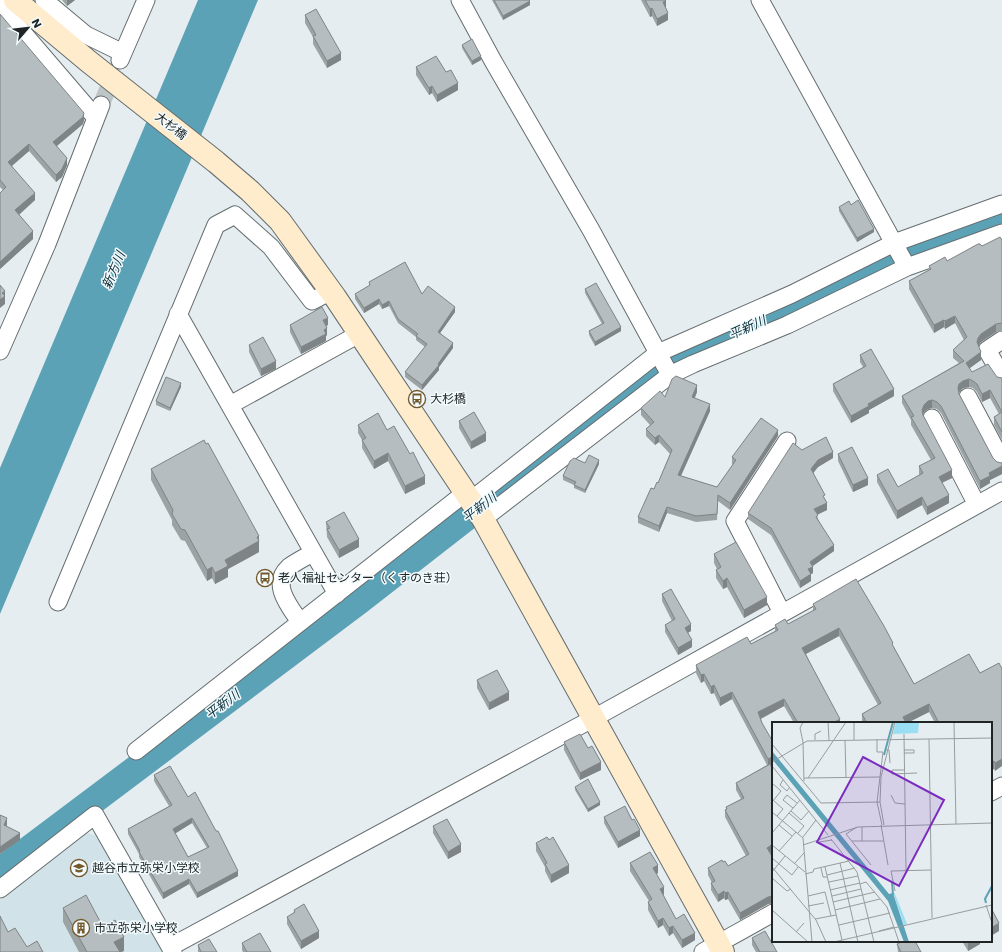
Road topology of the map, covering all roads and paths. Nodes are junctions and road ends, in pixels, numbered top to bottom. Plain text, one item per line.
1 (15, 0) edge
2 (44, 0) edge
3 (146, 0) edge
4 (460, 0) edge
5 (760, 0) edge
6 (0, 6) edge
7 (1002, 204) edge
8 (1002, 233) edge
9 (894, 243) junction
10 (907, 267) junction
11 (331, 291) junction
12 (178, 314) junction
13 (359, 334) junction
14 (1002, 340) edge
15 (0, 350) edge
16 (658, 353) junction
17 (670, 375) junction
18 (1002, 376) edge
19 (968, 397) dead end
20 (230, 405) junction
21 (932, 418) dead end
22 (787, 441) dead end
23 (1002, 461) edge
24 (1002, 491) edge
25 (468, 497) junction
26 (977, 505) junction
27 (483, 519) junction
28 (313, 552) junction
29 (337, 594) junction
30 (58, 602) dead end
31 (782, 613) junction
32 (300, 622) junction
33 (594, 718) junction
34 (136, 751) dead end
35 (1002, 786) edge
36 (992, 791) edge
37 (0, 889) edge
38 (772, 914) edge
39 (172, 949) edge
40 (715, 949) edge

1 - 11 street, 大杉橋
2 - 3 street
4 - 16 street
5 - 9 street
6 - 15 street
7 - 9 street
8 - 10 street
9 - 10 street
9 - 16 street
10 - 17 street
11 - 12 street
11 - 13 street, 大杉橋
12 - 20 street
12 - 30 street
13 - 20 street
13 - 25 street, 大杉橋
14 - 18 street
16 - 17 street
16 - 25 street
17 - 27 street
19 - 23 street
20 - 28 street
21 - 26 street
22 - 31 street
24 - 26 street
25 - 27 street, 大杉橋
25 - 29 street
26 - 31 street
27 - 33 street, 大杉橋
28 - 29 street
28 - 32 street
29 - 32 street
31 - 33 street
32 - 34 street
33 - 39 street
33 - 40 street, 大杉橋
35 - 36 street
37 - 39 street
38 - 40 street

